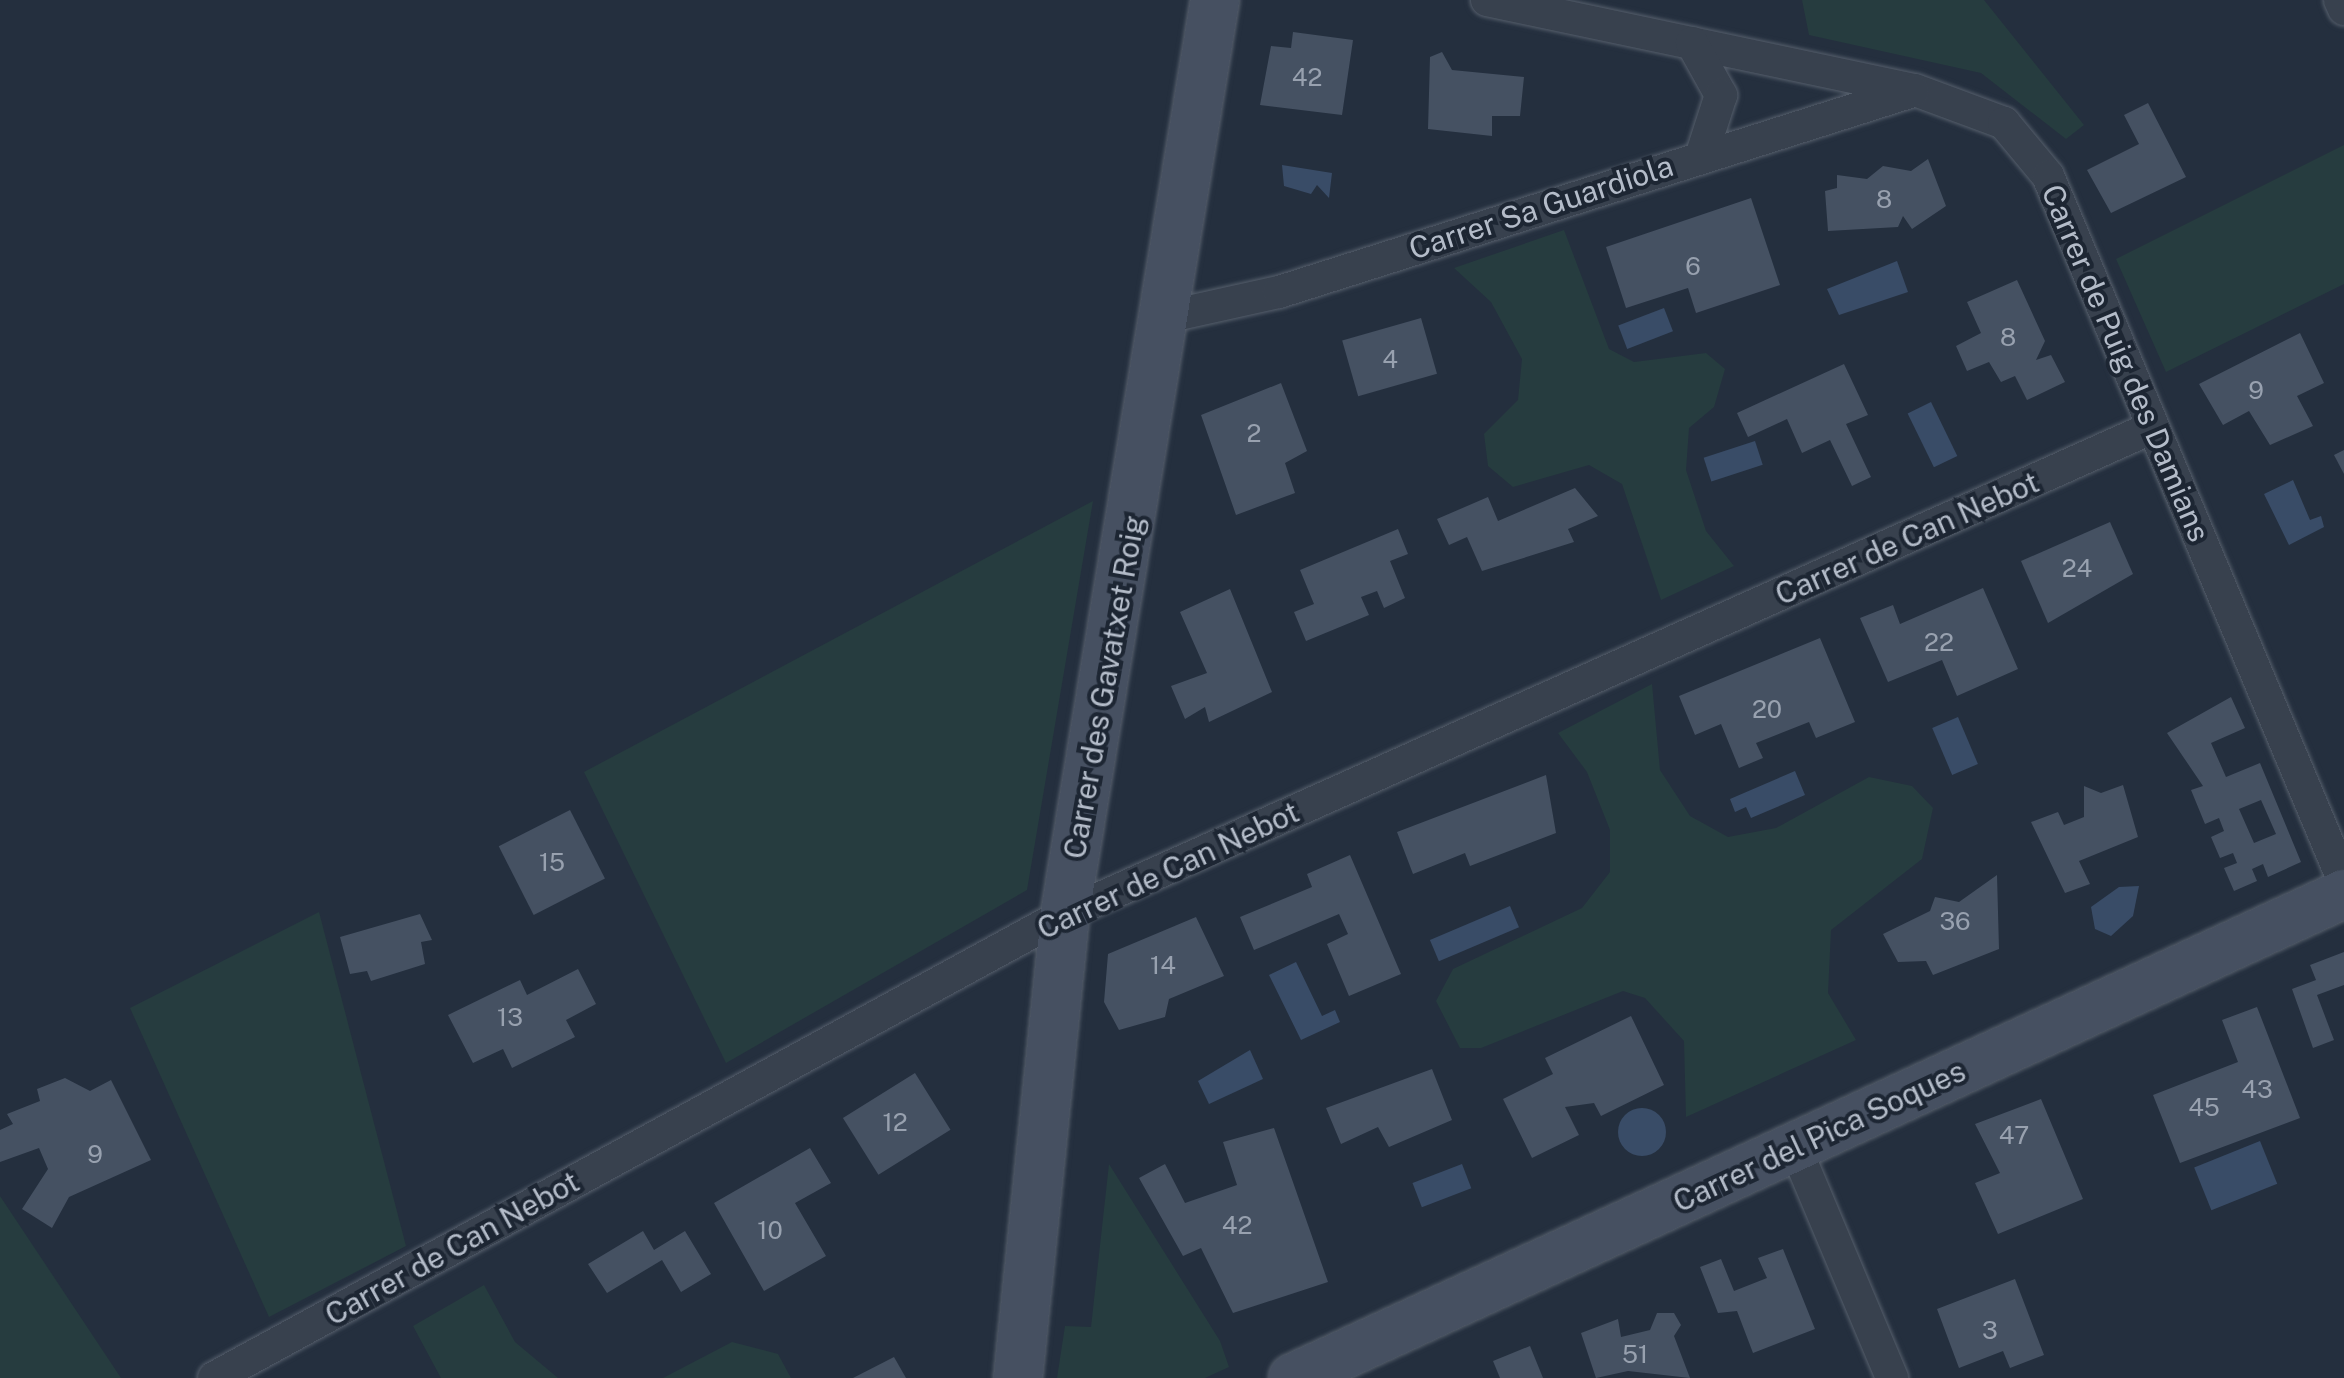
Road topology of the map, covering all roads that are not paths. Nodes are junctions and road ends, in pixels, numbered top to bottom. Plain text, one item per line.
1 (1216, 0) edge
2 (1486, 0) edge
3 (2340, 0) edge
4 (2344, 9) edge
5 (1692, 43) junction
6 (1915, 90) junction
7 (1702, 154) junction
8 (1166, 317) junction
9 (2154, 428) junction
10 (2344, 882) edge
11 (2344, 894) edge
12 (1065, 914) junction
13 (1795, 1147) junction
14 (214, 1378) edge
15 (1018, 1378) edge
16 (1293, 1378) edge
17 (1892, 1378) edge

1 - 8 street, Carrer des Gavatxet Roig
2 - 5 street, Carrer de Puig des Damians
3 - 4 street
5 - 6 street, Carrer de Puig des Damians
5 - 7 street
6 - 7 street, Carrer Sa Guardiola
6 - 9 street, Carrer de Puig des Damians
7 - 8 street, Carrer Sa Guardiola
8 - 12 street, Carrer des Gavatxet Roig
9 - 10 street, Carrer de Puig des Damians
9 - 12 street, Carrer de Can Nebot
11 - 13 street, Carrer del Pica Soques
12 - 14 street, Carrer de Can Nebot
12 - 15 street, Carrer des Gavatxet Roig
13 - 16 street, Carrer del Pica Soques
13 - 17 street

